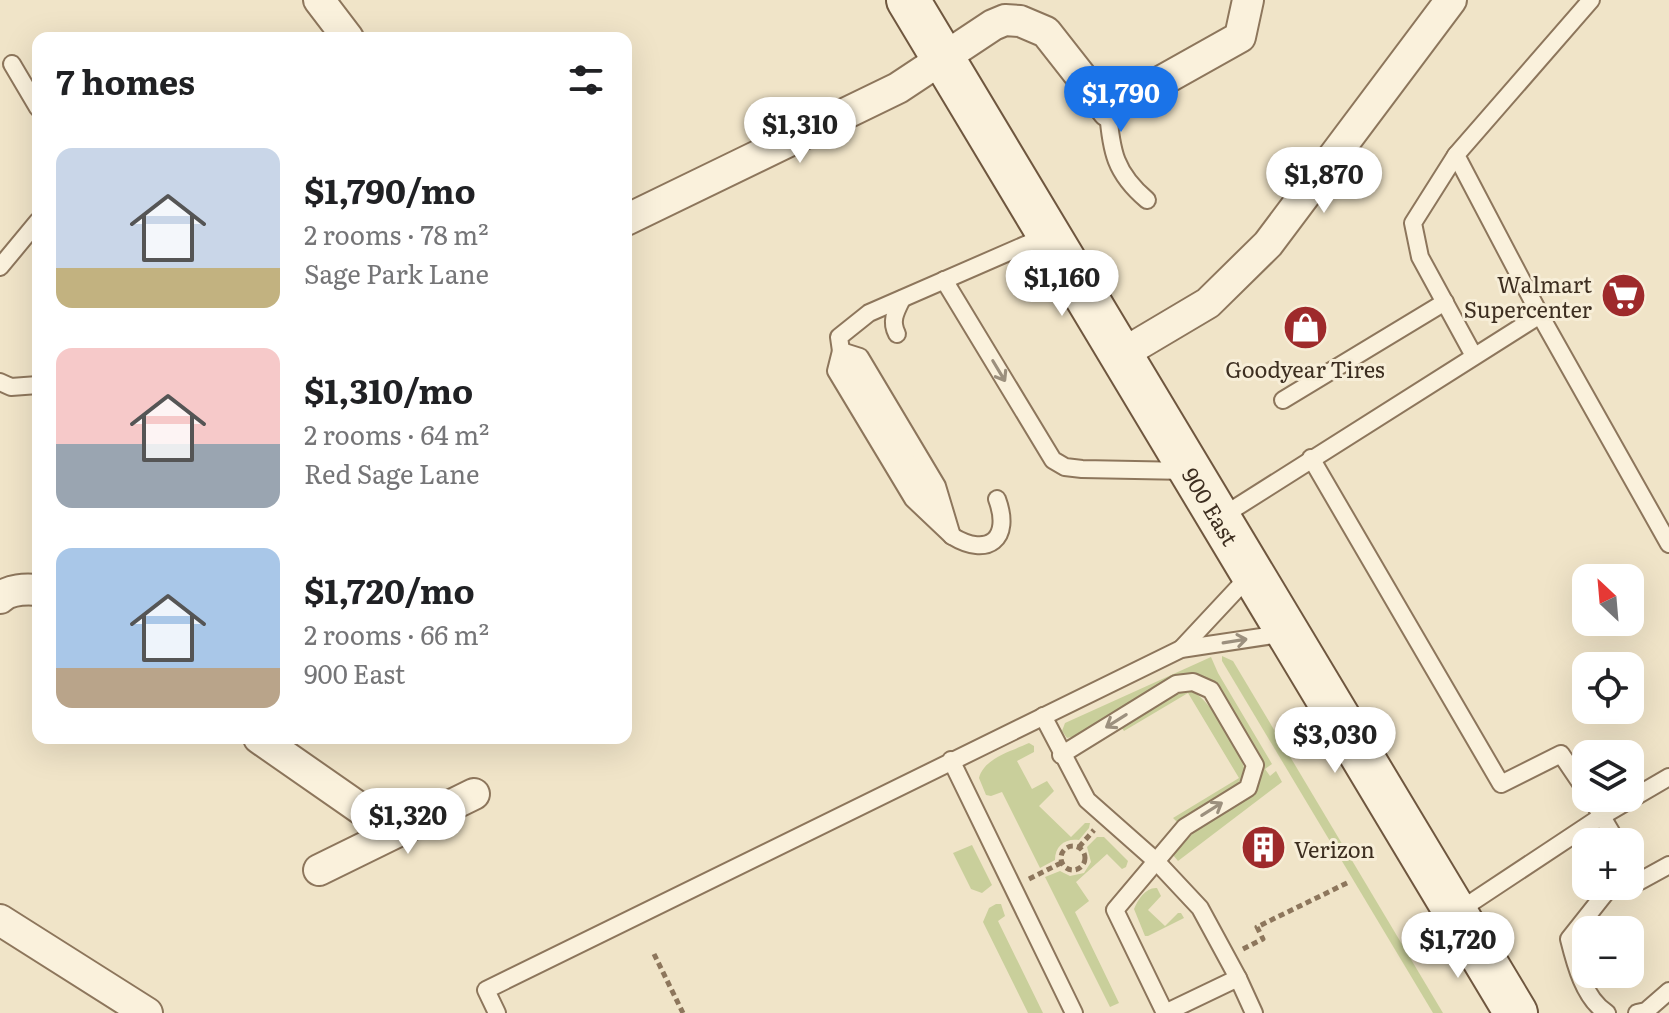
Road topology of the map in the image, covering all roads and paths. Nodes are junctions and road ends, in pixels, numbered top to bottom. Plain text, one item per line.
1 (319, 0) edge
2 (908, 0) edge
3 (1248, 0) edge
4 (1451, 0) edge
5 (1591, 0) edge
6 (343, 32) edge
7 (943, 57) junction
8 (12, 64) dead end
9 (32, 98) edge
10 (1108, 111) junction
11 (1456, 155) junction
12 (1147, 200) dead end
13 (632, 217) edge
14 (32, 228) edge
15 (1050, 234) junction
16 (0, 267) edge
17 (944, 280) junction
18 (902, 299) junction
19 (1445, 302) junction
20 (1540, 315) junction
21 (897, 334) dead end
22 (1122, 354) junction
23 (1474, 356) junction
24 (0, 382) edge
25 (32, 385) edge
26 (1283, 400) dead end
27 (1311, 458) junction
28 (1192, 471) junction
29 (997, 499) dead end
30 (1220, 518) junction
31 (1669, 544) edge
32 (1252, 573) junction
33 (32, 590) edge
34 (0, 598) edge
35 (1288, 633) junction
36 (1181, 649) junction
37 (1043, 716) junction
38 (268, 744) edge
39 (1061, 755) junction
40 (951, 760) junction
41 (1572, 770) edge
42 (1669, 777) edge
43 (474, 794) dead end
44 (1600, 812) edge
45 (1602, 816) junction
46 (1609, 828) edge
47 (1095, 829) dead end
48 (394, 832) junction
49 (1079, 847) junction
50 (1156, 861) junction
51 (1061, 863) junction
52 (1669, 865) edge
53 (319, 870) dead end
54 (1028, 879) dead end
55 (1644, 879) edge
56 (1349, 882) dead end
57 (1600, 900) edge
58 (1456, 913) junction
59 (0, 920) edge
60 (1239, 951) dead end
61 (654, 954) dead end
62 (1238, 978) junction
63 (1669, 991) edge
64 (147, 1013) edge
65 (497, 1013) edge
66 (683, 1013) edge
67 (1074, 1013) edge
68 (1165, 1013) edge
69 (1254, 1013) edge
70 (1516, 1013) edge
71 (1607, 1013) edge
72 (1637, 1013) edge

1 - 6 street
2 - 7 main road, 900 East
3 - 10 street
4 - 22 street
5 - 11 lane
7 - 10 street
7 - 13 street
7 - 15 main road, 900 East
8 - 9 lane
10 - 12 lane
11 - 19 lane
11 - 20 lane
14 - 16 lane
15 - 17 lane
15 - 22 main road, 900 East
17 - 18 lane
17 -> 28 lane
18 - 21 lane
18 - 29 lane
19 - 23 lane
19 - 26 lane
20 - 23 lane
20 - 31 lane
22 - 28 main road, 900 East
23 - 27 lane
24 - 25 lane
27 - 30 lane
27 - 41 lane
28 - 30 main road, 900 East
30 - 32 main road, 900 East
32 - 35 main road, 900 East
32 - 36 lane
33 - 34 street
36 -> 35 lane
35 - 58 main road, 900 East
36 - 37 lane
37 - 39 lane
37 - 40 lane
38 - 48 street
39 - 50 lane
50 -> 39 lane
40 - 65 lane
40 - 67 lane
42 - 45 lane
43 - 48 street
44 - 45 lane
45 - 46 lane
45 - 58 lane
47 - 49 path
48 - 53 street
49 - 51 path
49 - 51 path
50 - 62 lane
50 - 68 lane
51 - 54 path
52 - 55 lane
56 - 60 path
57 - 71 lane
58 - 70 main road, 900 East
59 - 64 street
61 - 66 path
62 - 68 lane
62 - 69 lane
63 - 72 lane

